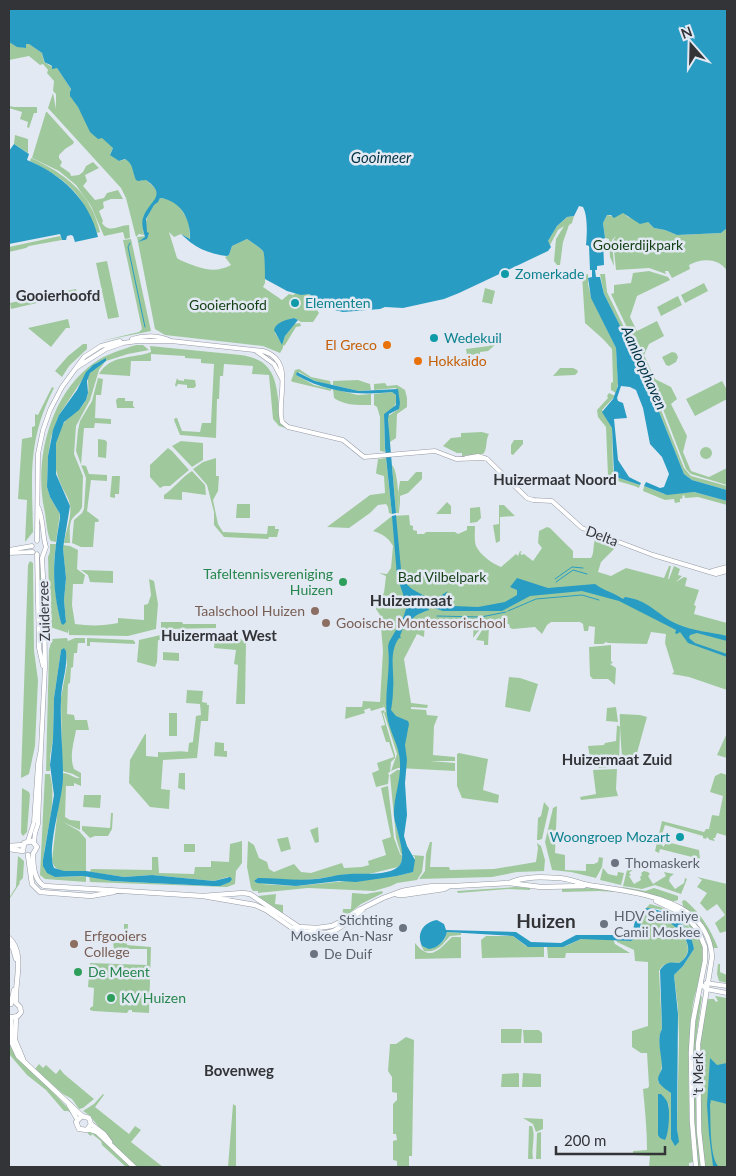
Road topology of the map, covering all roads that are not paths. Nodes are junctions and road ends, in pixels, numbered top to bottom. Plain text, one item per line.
1 (256, 351) junction
2 (282, 379) junction
3 (38, 507) junction
4 (36, 541) junction
5 (44, 542) junction
6 (32, 546) junction
7 (9, 551) edge
8 (35, 553) junction
9 (42, 554) junction
10 (727, 569) edge
11 (44, 668) junction
12 (41, 749) junction
13 (34, 842) junction
14 (26, 843) junction
15 (9, 847) edge
16 (23, 851) junction
17 (31, 855) junction
18 (536, 878) junction
19 (556, 878) junction
20 (509, 883) junction
21 (593, 886) junction
22 (536, 887) junction
23 (555, 887) junction
24 (120, 891) junction
25 (234, 894) junction
26 (253, 895) junction
27 (203, 896) junction
28 (650, 898) junction
29 (233, 902) junction
30 (252, 904) junction
31 (668, 906) junction
32 (677, 906) junction
33 (364, 908) junction
34 (680, 913) junction
35 (9, 938) edge
36 (9, 943) edge
37 (17, 960) junction
38 (708, 982) junction
39 (701, 984) junction
40 (727, 986) edge
41 (706, 988) junction
42 (727, 993) edge
43 (12, 1004) edge
44 (12, 1016) edge
45 (80, 1118) junction
46 (91, 1124) junction
47 (88, 1129) junction
48 (110, 1143) junction
49 (134, 1167) edge
50 (696, 1167) edge
51 (703, 1167) edge

1 - 2 street
1 - 2 street, Delta
1 - 3 street
2 - 10 street, Delta
3 - 4 street
3 - 5 street
4 - 5 street
4 - 6 street
5 - 9 street
6 - 7 street
6 - 8 street
7 - 8 street
8 - 9 street
8 - 11 street, Zuiderzee
9 - 11 street, Zuiderzee
11 - 12 street, Zuiderzee
12 - 13 street, Zuiderzee
12 - 14 street, Zuiderzee
13 - 14 main road
13 - 17 main road
14 - 15 main road
14 - 16 main road
15 - 16 main road
16 - 17 main road
17 - 24 main road
17 - 24 main road
18 - 19 main road
18 - 20 main road
18 - 22 main road
19 - 21 main road
19 - 23 main road
20 - 22 main road
20 - 33 main road
21 - 23 main road
21 - 28 main road
22 - 23 main road
24 - 27 main road
25 - 26 main road
25 - 27 main road
25 - 29 main road
26 - 30 main road
26 - 33 main road
27 - 29 main road
28 - 31 main road
28 - 32 main road, 't Merk
29 - 30 main road
30 - 33 main road
31 - 32 main road
31 - 34 main road
32 - 34 main road
32 - 38 main road, 't Merk
34 - 39 main road, 't Merk
35 - 37 main road
36 - 37 main road
37 - 43 main road
38 - 39 street
38 - 40 street
38 - 41 main road, 't Merk
39 - 41 street
39 - 50 main road, 't Merk
41 - 42 street
41 - 51 main road, 't Merk
43 - 44 main road
44 - 45 main road
45 - 46 main road
45 - 47 main road
46 - 47 main road
46 - 48 main road
47 - 48 main road
48 - 49 main road

